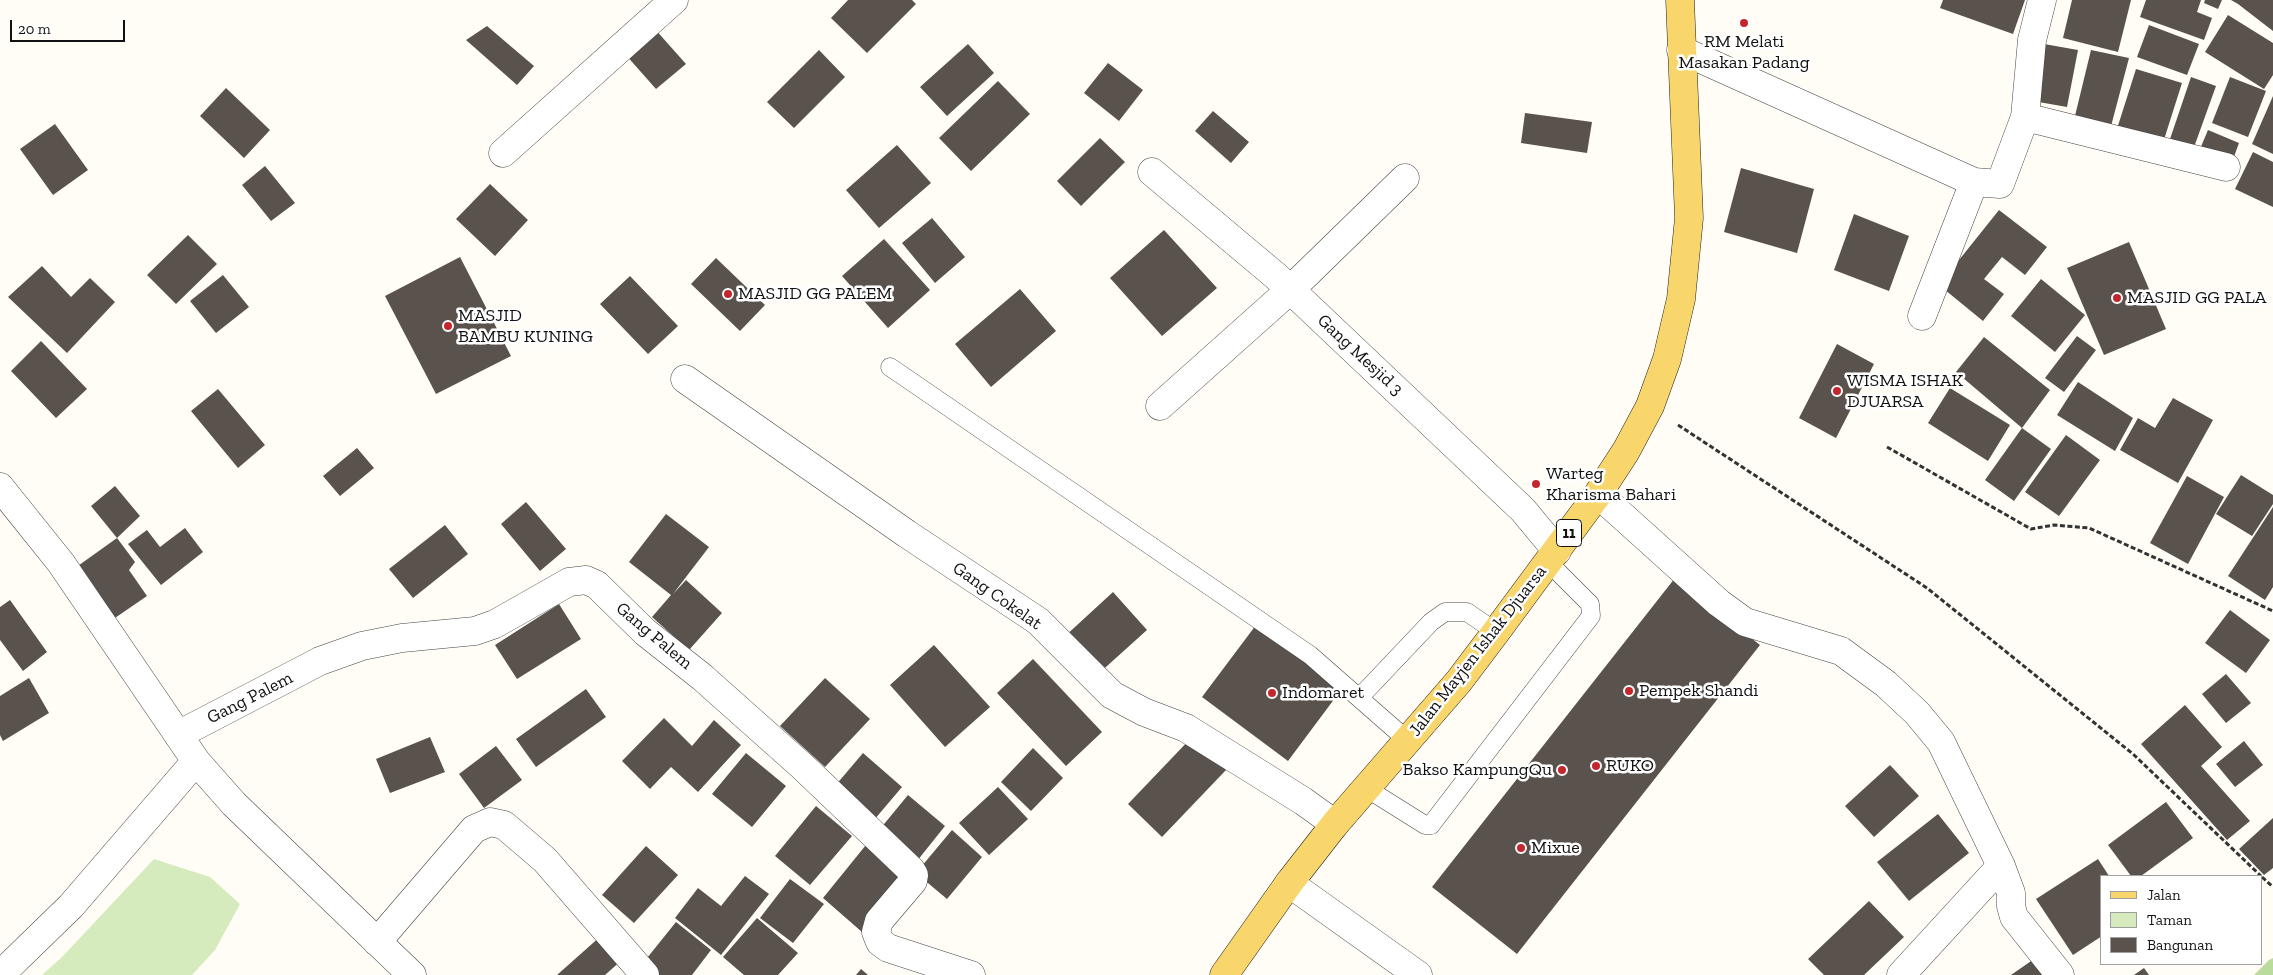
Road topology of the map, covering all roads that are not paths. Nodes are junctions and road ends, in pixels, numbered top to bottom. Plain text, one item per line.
1 (674, 0) edge
2 (1680, 0) edge
3 (2042, 0) edge
4 (1681, 50) junction
5 (2025, 116) junction
6 (503, 153) dead end
7 (2226, 167) dead end
8 (1152, 172) dead end
9 (1405, 178) dead end
10 (1974, 182) junction
11 (1290, 290) junction
12 (1922, 316) dead end
13 (890, 367) dead end
14 (685, 379) dead end
15 (1160, 406) dead end
16 (0, 487) edge
17 (1598, 494) junction
18 (1552, 556) junction
19 (1496, 632) junction
20 (1359, 698) junction
21 (178, 735) junction
22 (1408, 740) junction
23 (196, 760) junction
24 (1366, 788) junction
25 (1335, 824) junction
26 (2002, 866) junction
27 (1289, 883) junction
28 (377, 942) junction
29 (0, 975) edge
30 (412, 975) edge
31 (645, 975) edge
32 (971, 975) edge
33 (1224, 975) edge
34 (1418, 975) edge
35 (1901, 975) edge
36 (2060, 975) edge

1 - 6 street
2 - 4 main road, Jalan Mayjen Ishak Djuarsa / 11
3 - 5 street
4 - 10 street
4 - 17 main road, Jalan Mayjen Ishak Djuarsa / 11
5 - 7 street
5 - 10 street
8 - 11 street, Gang Mesjid 3
9 - 11 street
10 - 12 street
11 - 15 street
11 - 18 street, Gang Mesjid 3
13 - 20 lane
14 - 25 street, Gang Cokelat
16 - 21 street
17 - 18 main road, Jalan Mayjen Ishak Djuarsa / 11
17 - 26 street
18 - 19 main road, Jalan Mayjen Ishak Djuarsa / 11
18 - 24 lane
19 - 20 lane
19 - 22 main road, Jalan Mayjen Ishak Djuarsa / 11
20 - 22 lane
21 - 23 street
21 - 32 street, Gang Palem
22 - 24 main road, Jalan Mayjen Ishak Djuarsa / 11
23 - 28 street
23 - 29 street
24 - 25 main road, Jalan Mayjen Ishak Djuarsa / 11
25 - 27 main road, Jalan Mayjen Ishak Djuarsa / 11
26 - 35 street
26 - 36 street
27 - 33 main road, Jalan Mayjen Ishak Djuarsa / 11
27 - 34 street
28 - 30 street
28 - 31 street

